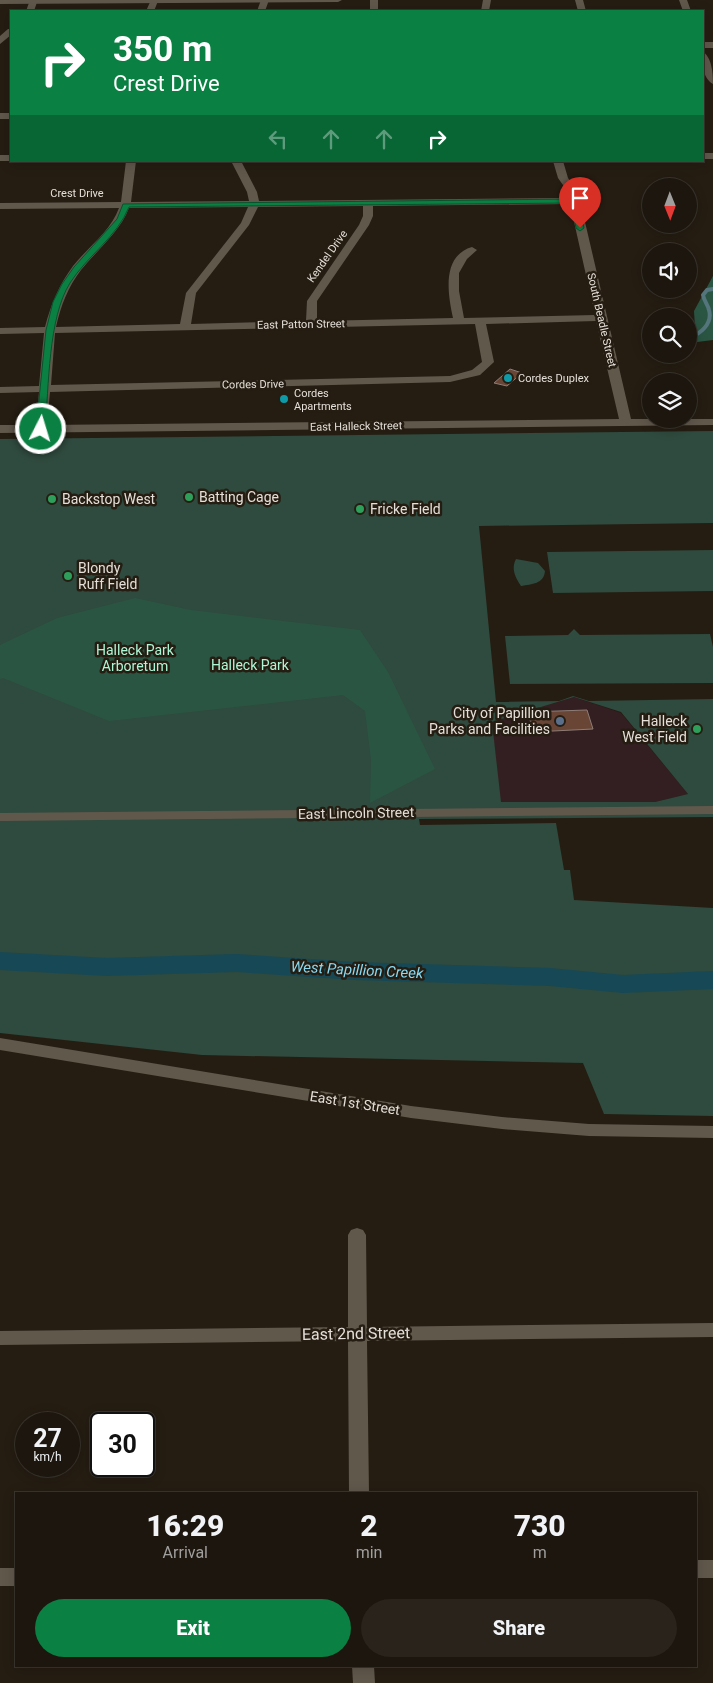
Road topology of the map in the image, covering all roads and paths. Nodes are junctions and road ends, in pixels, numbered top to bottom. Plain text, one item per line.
1 (265, 0) edge
2 (310, 0) edge
3 (338, 0) edge
4 (154, 1) edge
5 (0, 2) edge
6 (33, 2) junction
7 (30, 10) edge
8 (10, 32) edge
9 (0, 41) edge
10 (704, 58) edge
11 (713, 81) edge
12 (131, 162) edge
13 (237, 162) edge
14 (558, 162) edge
15 (574, 201) junction
16 (368, 203) junction
17 (254, 204) junction
18 (126, 205) junction
19 (0, 206) edge
20 (472, 250) dead end
21 (602, 318) junction
22 (459, 321) junction
23 (480, 321) junction
24 (311, 324) junction
25 (186, 327) junction
26 (50, 330) junction
27 (0, 331) edge
28 (44, 389) junction
29 (0, 390) edge
30 (713, 422) edge
31 (626, 423) junction
32 (41, 429) junction
33 (0, 430) edge
34 (713, 810) edge
35 (0, 817) edge
36 (0, 1044) edge
37 (713, 1132) edge
38 (357, 1235) dead end
39 (713, 1330) edge
40 (356, 1333) junction
41 (0, 1338) edge
42 (359, 1492) edge
43 (697, 1569) edge
44 (713, 1569) edge
45 (0, 1577) edge
46 (15, 1577) edge
47 (363, 1667) edge
48 (364, 1683) edge

1 - 2 street
1 - 4 street
2 - 3 street
4 - 6 street
5 - 6 street
6 - 7 street
8 - 9 street
10 - 11 street
12 - 18 street
13 - 17 street
14 - 15 street, South Beadle Street
15 - 16 street, Crest Drive
15 - 21 street, South Beadle Street
16 - 17 street, Crest Drive
16 - 24 street, Kendel Drive
17 - 18 street, Crest Drive
17 - 25 street
18 - 19 street, Crest Drive
18 - 26 street
20 - 22 street
21 - 23 street, East Patton Street
21 - 31 street, South Beadle Street
22 - 23 street, East Patton Street
22 - 24 street, East Patton Street
23 - 28 street, Cordes Drive
24 - 25 street, East Patton Street
25 - 26 street, East Patton Street
26 - 27 street, East Patton Street
26 - 28 street
28 - 29 street, Cordes Drive
28 - 32 street
30 - 31 street, East Halleck Street
31 - 32 street, East Halleck Street
32 - 33 street, East Halleck Street
34 - 35 street, East Lincoln Street
36 - 37 street, East 1st Street
38 - 40 street
39 - 40 street, East 2nd Street
40 - 41 street, East 2nd Street
40 - 42 street
43 - 44 street
45 - 46 street
47 - 48 street

